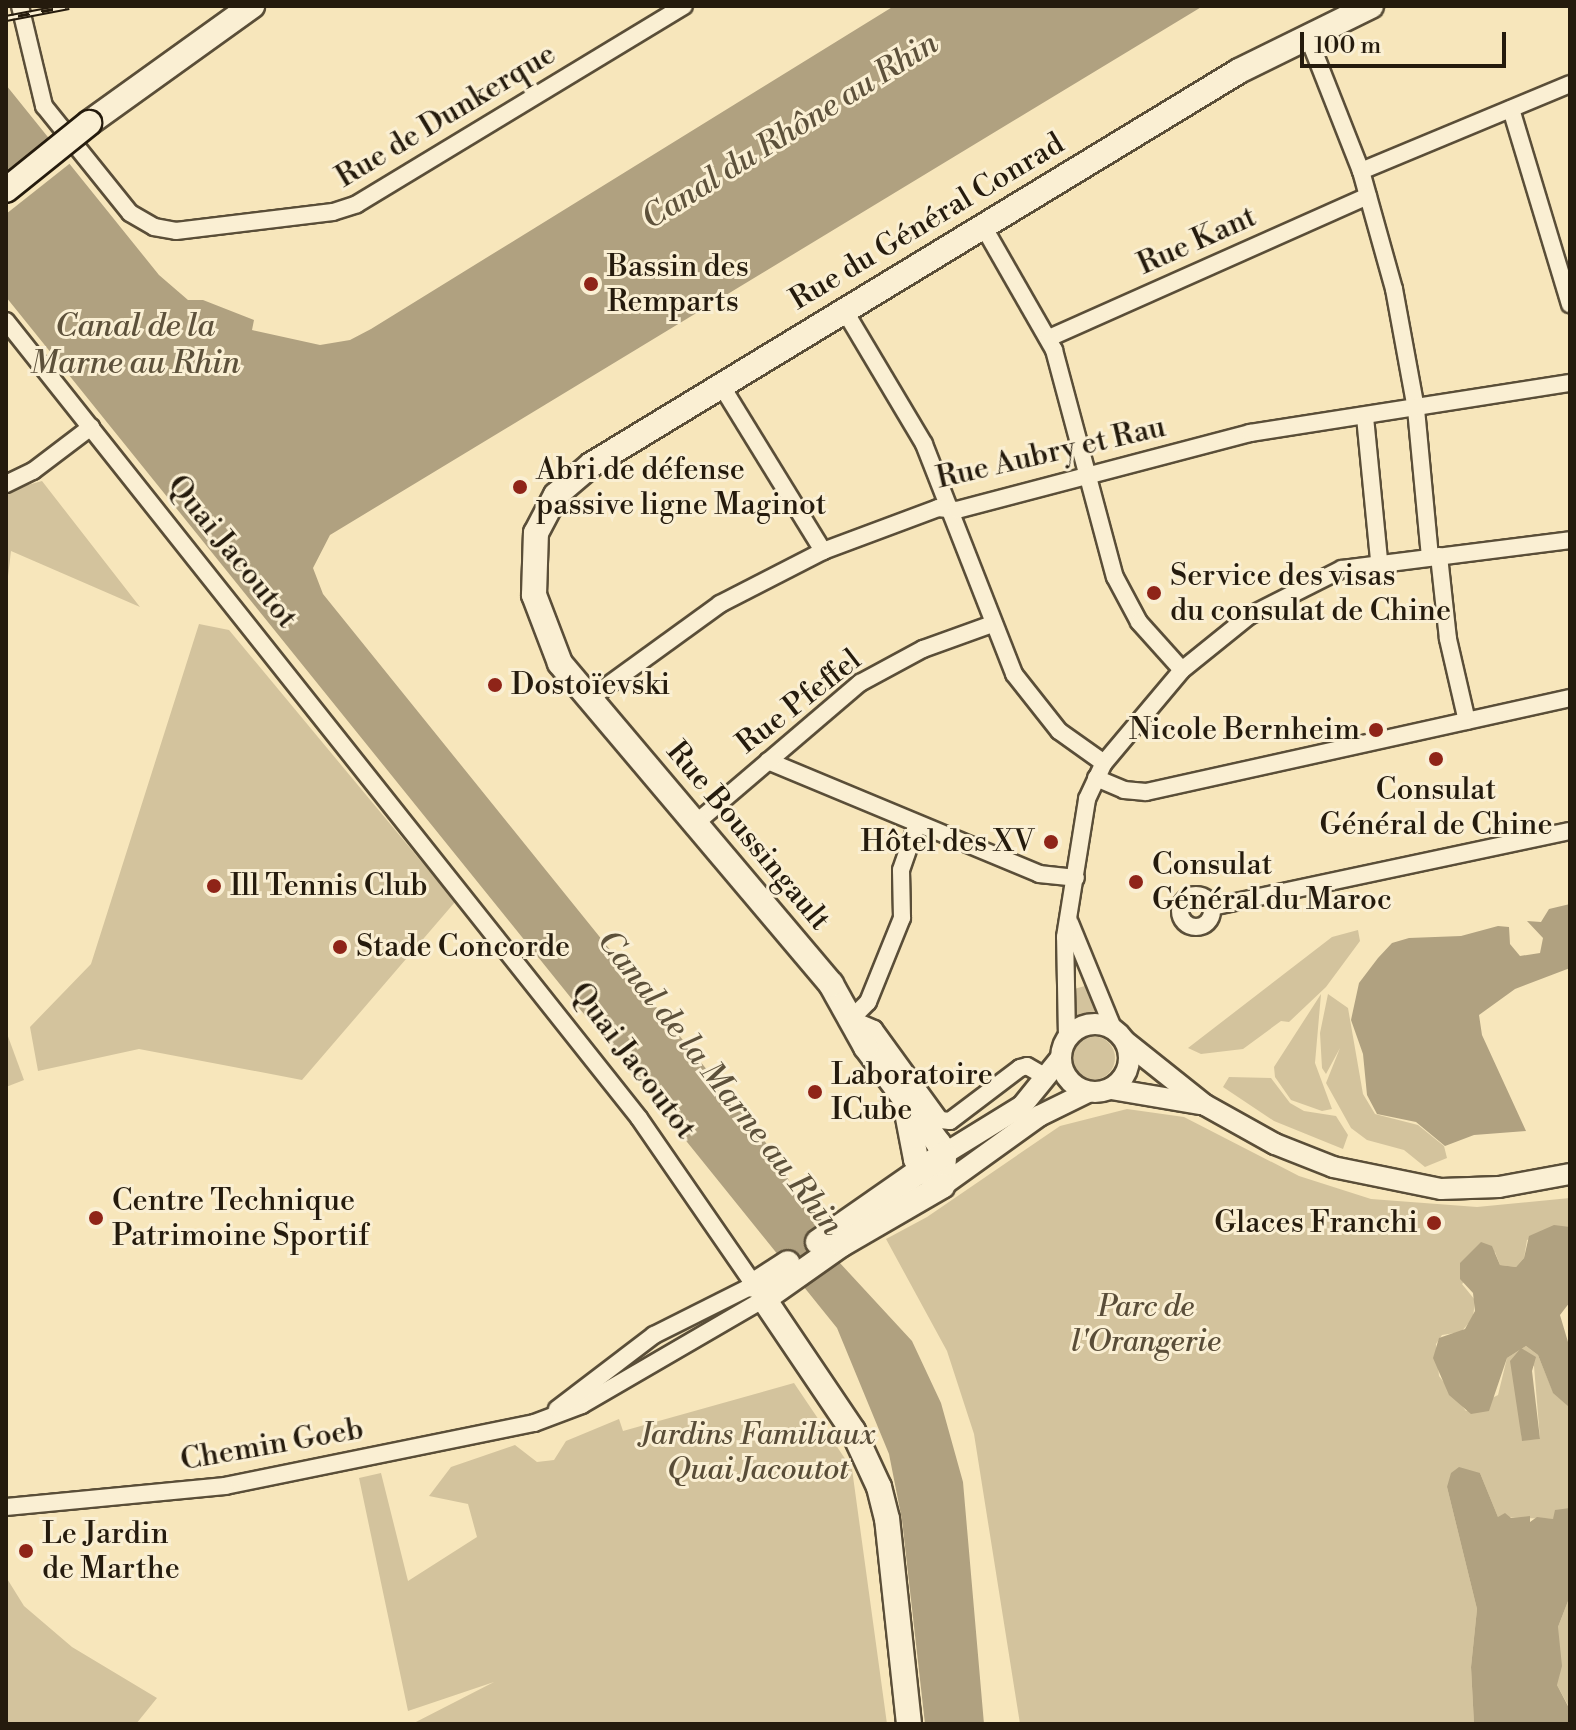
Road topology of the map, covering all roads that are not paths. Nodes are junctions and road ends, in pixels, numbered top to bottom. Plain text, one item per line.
1 (20, 6) edge
2 (252, 6) edge
3 (684, 6) edge
4 (1371, 6) edge
5 (1307, 34) junction
6 (1570, 84) edge
7 (1511, 109) junction
8 (1361, 171) junction
9 (6, 190) edge
10 (1368, 196) junction
11 (983, 226) junction
12 (1570, 304) edge
13 (843, 308) junction
14 (6, 321) edge
15 (1049, 338) junction
16 (1570, 383) edge
17 (721, 385) junction
18 (1416, 409) junction
19 (1365, 417) junction
20 (91, 427) junction
21 (1088, 476) junction
22 (6, 484) edge
23 (949, 509) junction
24 (1570, 540) edge
25 (823, 551) junction
26 (1435, 556) junction
27 (1379, 561) junction
28 (992, 624) junction
29 (1182, 670) junction
30 (1570, 698) edge
31 (589, 699) junction
32 (1467, 721) junction
33 (768, 761) junction
34 (1100, 770) junction
35 (696, 823) junction
36 (917, 824) junction
37 (1570, 831) edge
38 (1076, 878) junction
39 (1212, 907) dead end
40 (1070, 923) junction
41 (851, 1019) junction
42 (1120, 1035) junction
43 (1067, 1037) junction
44 (1060, 1059) junction
45 (1046, 1077) junction
46 (1111, 1089) junction
47 (1088, 1092) junction
48 (905, 1102) junction
49 (1205, 1105) junction
50 (911, 1133) junction
51 (944, 1154) junction
52 (922, 1169) junction
53 (1570, 1174) edge
54 (942, 1186) junction
55 (887, 1191) junction
56 (837, 1238) junction
57 (769, 1286) junction
58 (544, 1419) junction
59 (6, 1507) edge
60 (909, 1724) edge

1 - 3 street, Rue de Dunkerque
2 - 9 main road, bridge
4 - 5 main road, Rue du Général Conrad
5 - 8 street
5 - 11 main road, Rue du Général Conrad
6 - 7 street
7 - 8 street
7 - 12 street
8 - 10 street
10 - 15 street, Rue Kant
10 - 18 street
11 - 13 main road, Rue du Général Conrad
11 - 15 street
13 - 17 main road, Rue du Général Conrad
13 - 23 street
14 - 20 street, Quai Jacoutot
15 - 21 street
16 - 18 street, Rue Aubry et Rau
17 - 25 street
17 - 31 main road, Rue du Général Conrad
18 - 19 street, Rue Aubry et Rau
18 - 26 street
19 - 21 street, Rue Aubry et Rau
19 - 27 street
20 - 22 street
20 - 57 street, Quai Jacoutot
21 - 23 street, Rue Aubry et Rau
21 - 29 street
23 - 25 street, Rue Aubry et Rau
23 - 28 street
24 - 26 street
25 - 31 street, Rue Aubry et Rau
26 - 27 street
26 - 32 street
27 - 29 street
28 - 33 street, Rue Pfeffel
28 - 34 street
29 - 34 street
30 - 32 street
31 - 35 main road, Rue Boussingault
32 - 34 street
33 - 35 street, Rue Pfeffel
33 - 36 street
34 - 38 street
35 - 41 main road, Rue Boussingault
36 - 38 street
36 - 41 street
37 - 39 street
38 - 40 street
40 - 42 street
40 - 43 street
41 - 45 street, Rue Boussingault
41 - 48 main road, Rue Boussingault
42 - 43 street
42 - 46 street
42 - 49 street
43 - 44 street
44 - 45 street
44 - 47 street
45 - 51 street
46 - 47 street
46 - 49 street
47 - 54 street
48 - 50 main road, Rue Boussingault
48 - 51 main road, Rue Boussingault
49 - 53 street
50 - 52 main road, Rue Boussingault
50 - 55 main road
51 - 52 main road
51 - 54 main road
52 - 54 main road
52 - 55 main road
54 - 56 main road
55 - 56 main road
56 - 57 main road
57 - 58 street, Chemin Goeb
57 - 58 street, Chemin Goeb
57 - 60 main road, Quai Jacoutot
58 - 59 street, Chemin Goeb

